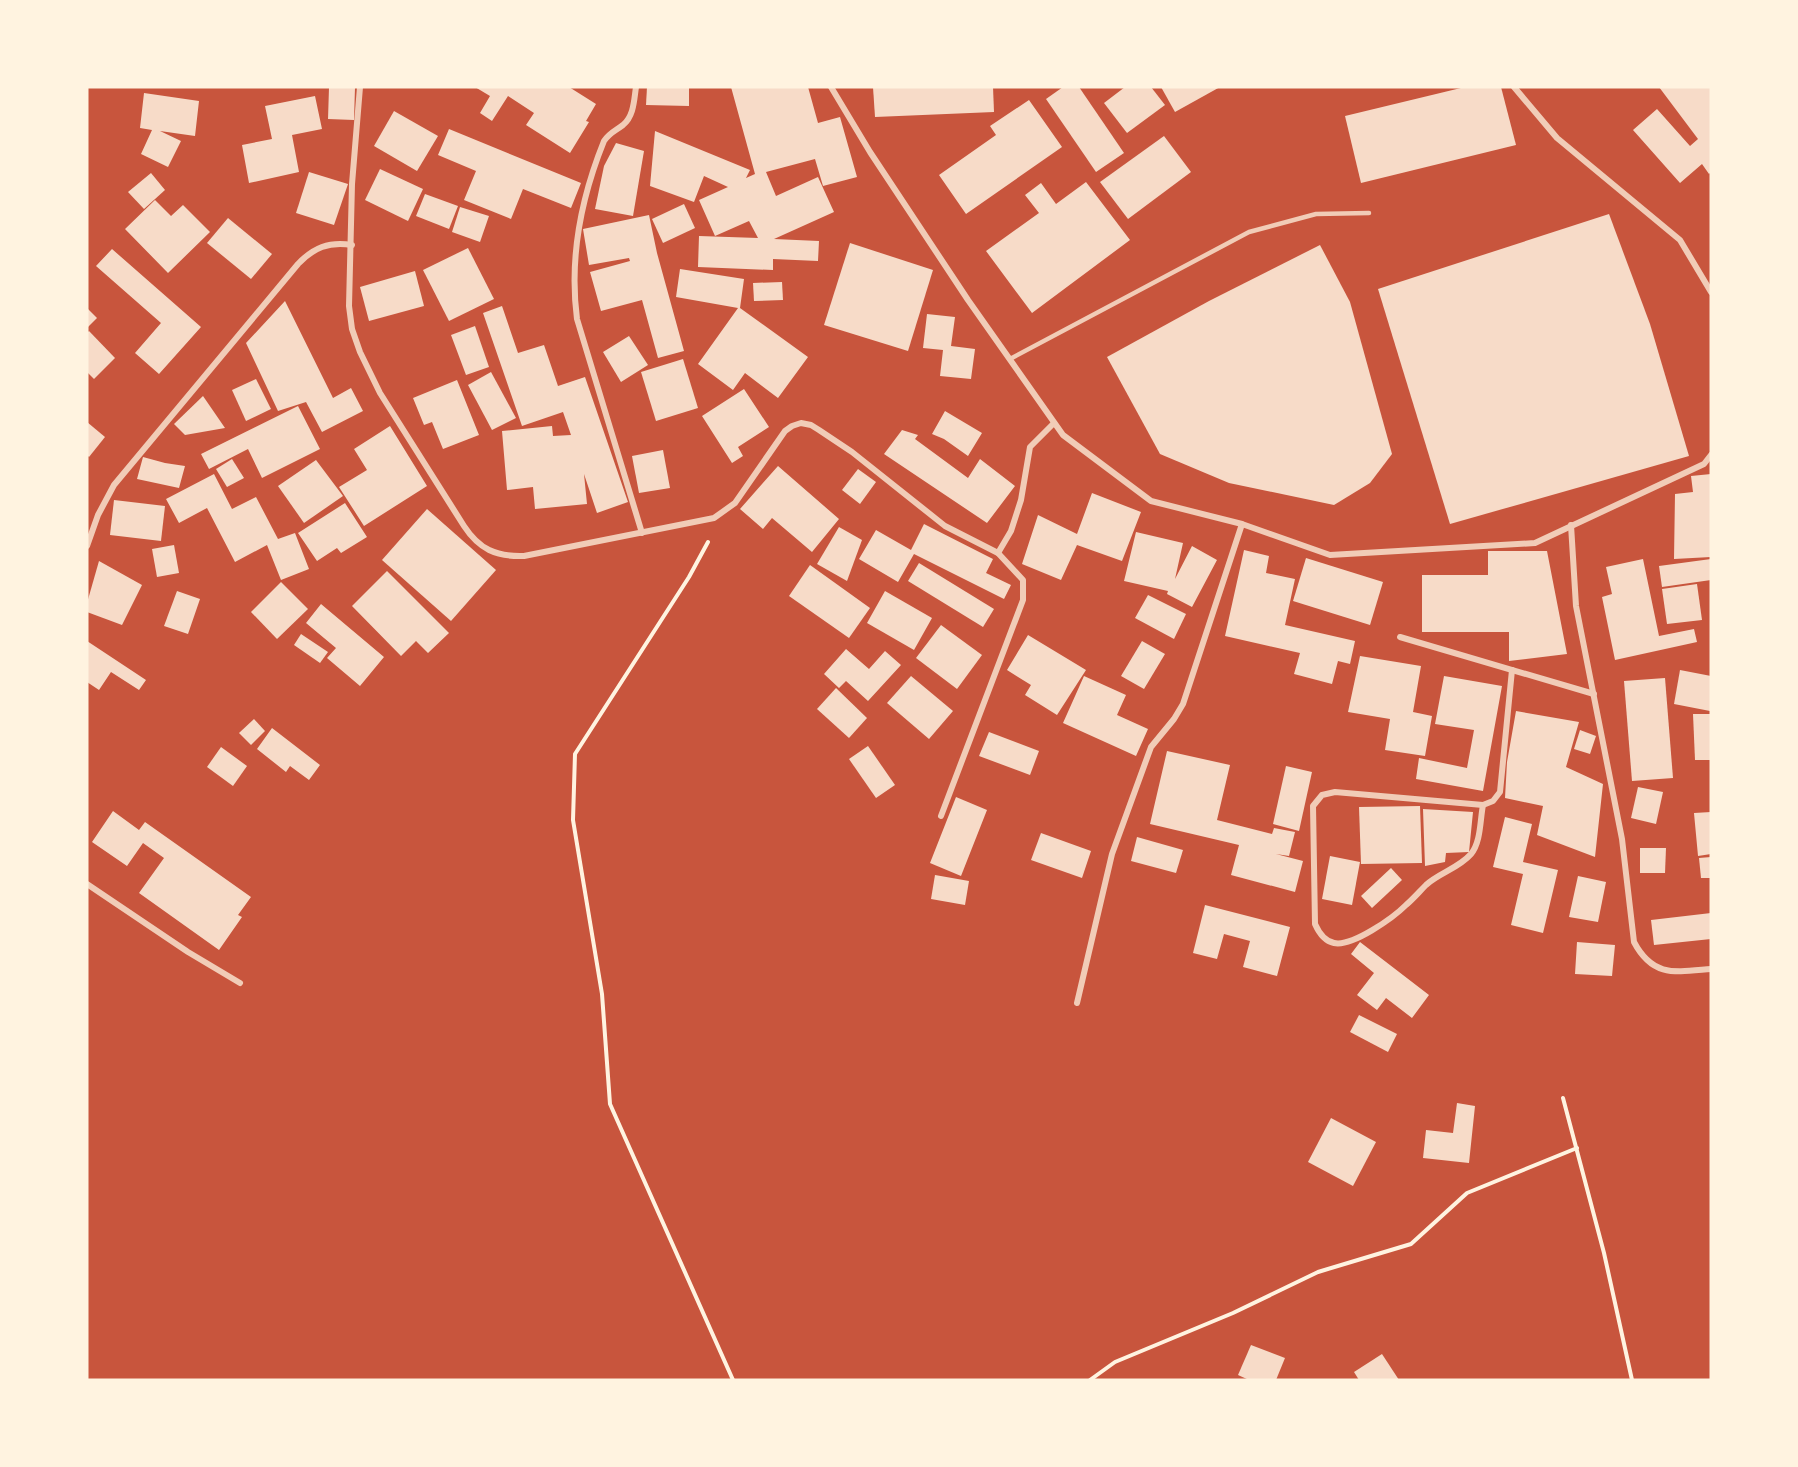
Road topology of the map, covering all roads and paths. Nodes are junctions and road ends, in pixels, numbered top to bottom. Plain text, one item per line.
1 (360, 87) edge
2 (636, 87) edge
3 (831, 87) edge
4 (1514, 87) edge
5 (1369, 213) dead end
6 (352, 245) junction
7 (1711, 292) edge
8 (1010, 359) junction
9 (1054, 423) junction
10 (1711, 455) edge
11 (725, 512) junction
12 (1242, 525) junction
13 (1571, 525) junction
14 (642, 533) junction
15 (87, 546) edge
16 (998, 553) junction
17 (1400, 637) dead end
18 (1512, 670) junction
19 (1594, 694) junction
20 (1483, 805) junction
21 (941, 816) dead end
22 (87, 884) edge
23 (1711, 969) edge
24 (240, 983) dead end
25 (1077, 1003) dead end
26 (1563, 1098) dead end
27 (1576, 1148) junction
28 (733, 1380) edge
29 (1090, 1380) edge
30 (1632, 1380) edge

1 - 6 street
2 - 14 street
3 - 8 street
4 - 7 street
5 - 8 lane
6 - 14 street
6 - 15 street
8 - 9 street
9 - 12 street
9 - 16 street
10 - 13 street
11 - 14 street
11 - 16 street
11 - 28 path
12 - 13 street
12 - 25 street
13 - 19 street
16 - 21 street
17 - 18 street
18 - 19 street
18 - 20 street
19 - 23 street
20 - 20 street
22 - 24 street
26 - 27 path
27 - 29 path
27 - 30 path

